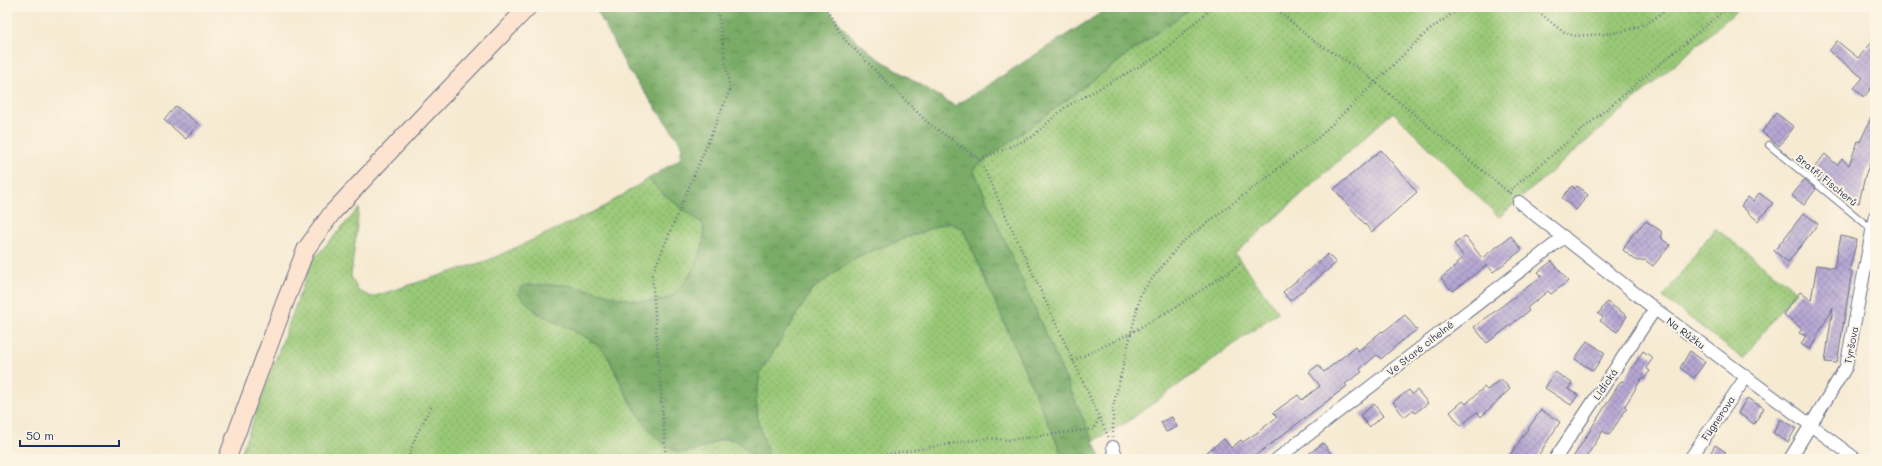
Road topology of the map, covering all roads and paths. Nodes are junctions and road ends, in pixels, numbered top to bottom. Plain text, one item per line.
1 (528, 7) edge
2 (717, 7) edge
3 (825, 7) edge
4 (1213, 7) edge
5 (1275, 7) edge
6 (1461, 7) edge
7 (1532, 7) edge
8 (1669, 7) edge
9 (1728, 7) edge
10 (1375, 82) junction
11 (1769, 145) dead end
12 (980, 160) junction
13 (1508, 192) junction
14 (1519, 202) joint
15 (1875, 216) edge
16 (1873, 230) junction
17 (1564, 237) junction
18 (1242, 263) dead end
19 (1655, 309) junction
20 (1131, 333) junction
21 (1073, 361) junction
22 (1746, 377) junction
23 (432, 405) dead end
24 (1100, 418) junction
25 (1810, 426) junction
26 (1113, 447) junction
27 (1279, 458) edge
28 (227, 459) edge
29 (408, 459) edge
30 (666, 459) edge
31 (875, 459) edge
32 (1117, 459) edge
33 (1555, 459) edge
34 (1690, 459) edge
35 (1790, 459) edge
36 (1856, 459) edge

1 - 28 street
2 - 30 path
3 - 12 path
4 - 12 path
5 - 10 path
6 - 10 path
7 - 8 path
9 - 13 path
10 - 13 path
10 - 20 path
11 - 16 lane, Bratří Fischerů
12 - 21 path
13 - 14 path
14 - 17 street, Na Růžku
15 - 16 street, Tyršova
16 - 25 street, Tyršova
17 - 19 street, Na Růžku
17 - 27 street, Ve Staré cihelně
18 - 20 path
19 - 22 street, Na Růžku
19 - 33 street, Lidická
20 - 21 path
20 - 26 path
21 - 24 path
22 - 25 street, Na Růžku
22 - 34 street, Fügnerova
23 - 29 path
24 - 26 path
24 - 31 path
25 - 35 street, Tyršova
25 - 36 street, Na Růžku
26 - 32 street

